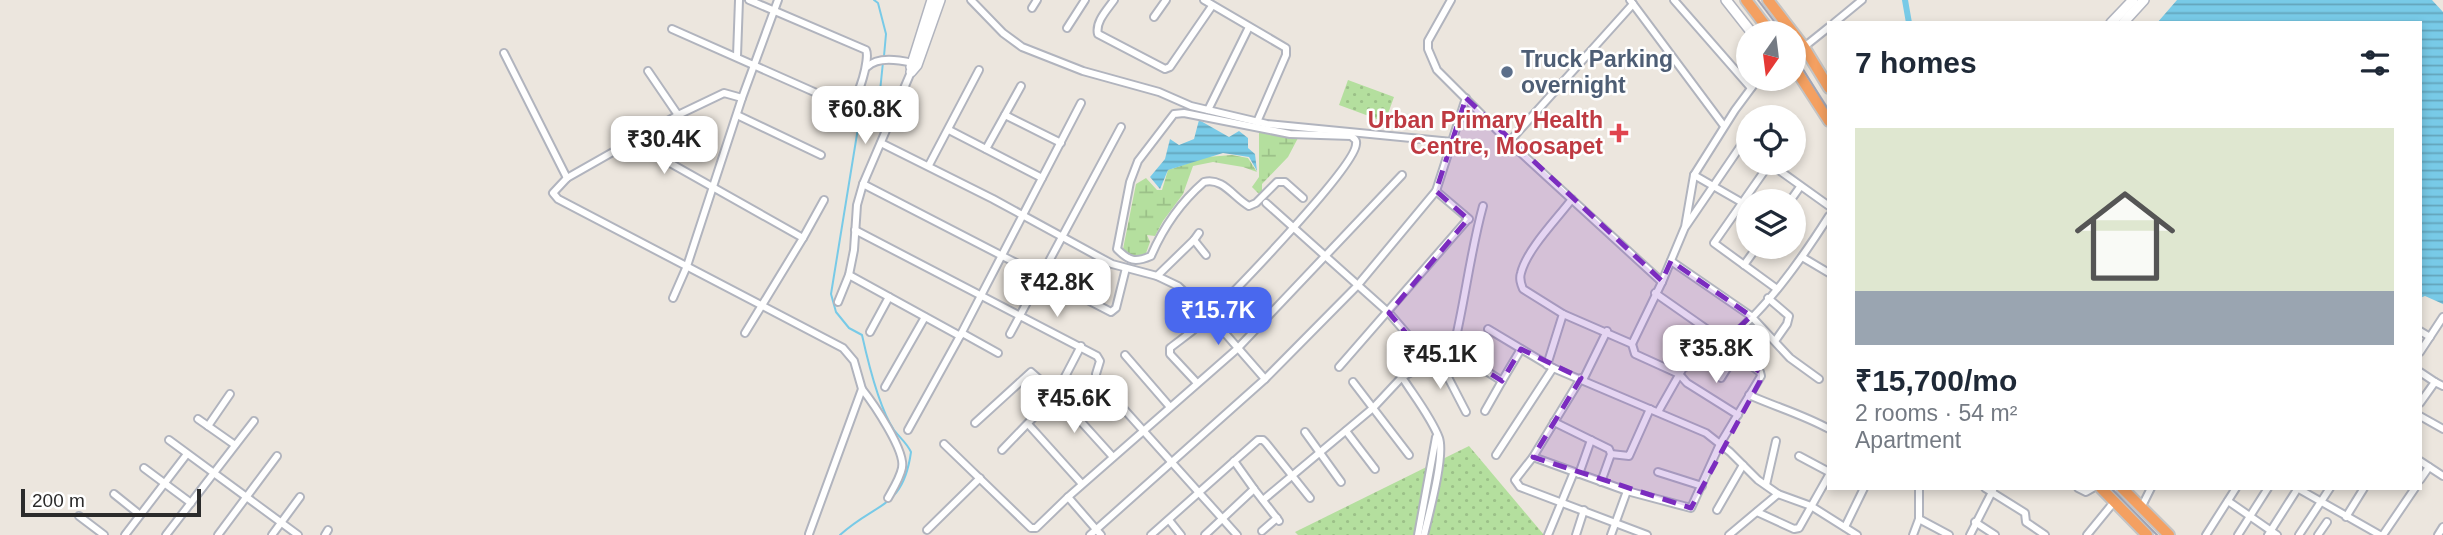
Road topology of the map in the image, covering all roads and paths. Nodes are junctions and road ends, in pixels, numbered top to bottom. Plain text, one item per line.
1 (739, 0) edge
2 (749, 0) edge
3 (778, 0) edge
4 (932, 0) edge
5 (940, 0) edge
6 (971, 0) edge
7 (1037, 0) edge
8 (1085, 0) edge
9 (1114, 0) edge
10 (1166, 0) edge
11 (1204, 0) edge
12 (1451, 0) edge
13 (1675, 0) edge
14 (1726, 0) edge
15 (1746, 0) edge
16 (1769, 0) edge
17 (1862, 0) edge
18 (2133, 0) edge
19 (2144, 0) edge
20 (1632, 2) edge
21 (1212, 6) junction
22 (1032, 8) dead end
23 (774, 11) junction
24 (1154, 17) dead end
25 (1743, 21) edge
26 (1761, 21) edge
27 (1785, 21) edge
28 (1836, 21) edge
29 (2113, 21) edge
30 (2125, 21) edge
31 (1249, 27) junction
32 (1067, 28) dead end
33 (672, 29) dead end
34 (1827, 29) edge
35 (1806, 45) edge
36 (1806, 50) edge
37 (504, 53) dead end
38 (737, 56) junction
39 (754, 64) junction
40 (913, 66) junction
41 (866, 68) junction
42 (979, 70) dead end
43 (648, 71) dead end
44 (1736, 71) edge
45 (1827, 85) edge
46 (1021, 86) dead end
47 (1806, 87) edge
48 (1749, 91) edge
49 (742, 98) junction
50 (1465, 98) junction
51 (1081, 103) dead end
52 (1208, 110) junction
53 (737, 115) junction
54 (1005, 115) junction
55 (678, 116) junction
56 (1827, 118) edge
57 (1257, 122) junction
58 (1724, 126) junction
59 (1121, 127) dead end
60 (949, 130) junction
61 (631, 142) junction
62 (1452, 142) junction
63 (1509, 142) junction
64 (881, 143) junction
65 (1060, 143) junction
66 (986, 149) junction
67 (1736, 153) edge
68 (821, 155) dead end
69 (929, 165) junction
70 (1402, 175) dead end
71 (1694, 175) junction
72 (1785, 175) edge
73 (567, 178) junction
74 (1042, 178) junction
75 (863, 184) junction
76 (1714, 185) junction
77 (711, 187) junction
78 (1800, 187) joint
79 (1436, 191) junction
80 (1303, 198) dead end
81 (1572, 199) junction
82 (1736, 199) edge
83 (824, 200) dead end
84 (1266, 203) dead end
85 (1827, 205) edge
86 (1483, 206) dead end
87 (1736, 210) edge
88 (1023, 216) junction
89 (1468, 219) junction
90 (1827, 219) edge
91 (1478, 222) junction
92 (1293, 226) junction
93 (1685, 227) junction
94 (855, 230) junction
95 (1199, 233) dead end
96 (803, 238) junction
97 (1063, 238) junction
98 (1194, 240) junction
99 (1806, 251) edge
100 (1206, 255) dead end
101 (1002, 256) junction
102 (1326, 256) junction
103 (1749, 259) edge
104 (1800, 259) edge
105 (1805, 259) edge
106 (1671, 261) junction
107 (1744, 265) junction
108 (687, 266) junction
109 (1126, 268) junction
110 (1827, 272) edge
111 (849, 275) junction
112 (1041, 276) junction
113 (1157, 276) junction
114 (1662, 282) junction
115 (1357, 286) junction
116 (1777, 289) junction
117 (1656, 293) junction
118 (982, 295) junction
119 (889, 297) junction
120 (673, 298) dead end
121 (1768, 298) junction
122 (838, 302) dead end
123 (761, 304) junction
124 (1389, 313) junction
125 (1563, 314) junction
126 (1020, 315) junction
127 (1210, 316) junction
128 (1751, 316) junction
129 (925, 317) junction
130 (2443, 317) edge
131 (1489, 329) dead end
132 (1607, 331) junction
133 (870, 332) dead end
134 (2422, 332) edge
135 (745, 333) dead end
136 (1010, 334) dead end
137 (961, 335) junction
138 (2430, 337) junction
139 (1775, 341) junction
140 (1723, 343) junction
141 (1632, 344) junction
142 (1081, 346) junction
143 (1237, 349) junction
144 (1521, 349) junction
145 (2422, 349) edge
146 (1453, 350) junction
147 (998, 353) dead end
148 (1736, 354) junction
149 (1125, 355) dead end
150 (1438, 358) junction
151 (1431, 362) junction
152 (1550, 366) junction
153 (1339, 367) dead end
154 (2422, 373) edge
155 (1679, 374) junction
156 (1402, 377) junction
157 (1721, 378) dead end
158 (1265, 379) junction
159 (1582, 379) junction
160 (1819, 379) dead end
161 (1502, 381) junction
162 (1353, 382) dead end
163 (2435, 382) junction
164 (1197, 383) junction
165 (2443, 386) edge
166 (885, 387) dead end
167 (862, 389) junction
168 (230, 394) dead end
169 (1056, 394) junction
170 (1749, 395) junction
171 (2422, 400) edge
172 (1170, 407) junction
173 (1373, 408) junction
174 (1650, 409) junction
175 (1485, 411) dead end
176 (1465, 412) dead end
177 (1658, 412) junction
178 (1738, 415) junction
179 (2422, 417) edge
180 (198, 419) dead end
181 (254, 421) dead end
182 (1554, 422) junction
183 (975, 423) dead end
184 (1028, 424) junction
185 (208, 426) junction
186 (1827, 428) edge
187 (2443, 429) edge
188 (908, 430) dead end
189 (1144, 430) junction
190 (1346, 431) junction
191 (1304, 432) dead end
192 (1436, 432) junction
193 (169, 440) dead end
194 (1591, 440) junction
195 (1776, 441) dead end
196 (944, 444) dead end
197 (1720, 444) junction
198 (236, 445) junction
199 (1002, 450) dead end
200 (187, 454) junction
201 (1319, 454) junction
202 (1611, 454) junction
203 (1409, 455) dead end
204 (1496, 455) dead end
205 (1799, 456) dead end
206 (277, 457) dead end
207 (1113, 457) junction
208 (1533, 457) junction
209 (1234, 461) junction
210 (2422, 462) edge
211 (1171, 464) junction
212 (1743, 465) junction
213 (2429, 467) junction
214 (144, 468) dead end
215 (1375, 469) dead end
216 (1658, 472) dead end
217 (1576, 473) junction
218 (1827, 473) edge
219 (213, 474) junction
220 (1294, 475) junction
221 (2443, 476) edge
222 (2422, 477) edge
223 (980, 478) junction
224 (1827, 478) edge
225 (164, 482) junction
226 (1341, 482) dead end
227 (1601, 482) junction
228 (1082, 484) junction
229 (1766, 485) junction
230 (1702, 486) junction
231 (1254, 489) junction
232 (1863, 490) edge
233 (1919, 490) edge
234 (1990, 490) edge
235 (1991, 490) edge
236 (2103, 490) edge
237 (2124, 490) edge
238 (2150, 490) edge
239 (2267, 490) edge
240 (2297, 490) edge
241 (2301, 490) edge
242 (2329, 490) edge
243 (2363, 490) edge
244 (2414, 490) edge
245 (1627, 491) junction
246 (2235, 491) edge
247 (114, 494) dead end
248 (1199, 494) junction
249 (1778, 494) junction
250 (300, 497) dead end
251 (1068, 497) junction
252 (246, 498) junction
253 (888, 498) dead end
254 (1310, 498) dead end
255 (1263, 500) junction
256 (2228, 501) junction
257 (1562, 502) junction
258 (2113, 502) junction
259 (191, 503) junction
260 (2320, 503) junction
261 (1811, 506) junction
262 (2141, 508) junction
263 (1584, 510) junction
264 (1717, 510) dead end
265 (1757, 512) junction
266 (139, 514) junction
267 (79, 516) dead end
268 (2250, 516) junction
269 (1222, 517) junction
270 (2346, 517) junction
271 (1919, 519) junction
272 (1169, 520) junction
273 (1616, 522) junction
274 (1975, 522) junction
275 (2327, 522) dead end
276 (281, 523) junction
277 (1844, 527) junction
278 (2031, 527) junction
279 (2443, 527) edge
280 (928, 530) dead end
281 (1262, 531) dead end
282 (1099, 532) edge
283 (809, 534) edge
284 (2272, 534) edge
285 (104, 535) edge
286 (125, 535) edge
287 (166, 535) edge
288 (218, 535) edge
289 (272, 535) edge
290 (298, 535) edge
291 (1090, 535) edge
292 (1151, 535) edge
293 (1181, 535) edge
294 (1205, 535) edge
295 (1237, 535) edge
296 (1418, 535) edge
297 (1424, 535) edge
298 (1548, 535) edge
299 (1576, 535) edge
300 (1611, 535) edge
301 (1647, 535) edge
302 (1730, 535) edge
303 (1857, 535) edge
304 (1913, 535) edge
305 (1949, 535) edge
306 (1970, 535) edge
307 (1995, 535) edge
308 (2027, 535) edge
309 (2045, 535) edge
310 (2087, 535) edge
311 (2147, 535) edge
312 (2169, 535) edge
313 (2206, 535) edge
314 (2238, 535) edge
315 (2299, 535) edge
316 (2318, 535) edge
317 (2382, 535) edge
318 (2438, 535) edge

1 - 38 street
2 - 23 street
3 - 23 street
4 - 40 street
5 - 40 street
6 - 52 street
7 - 22 street
8 - 32 street
9 - 21 street
10 - 24 street
11 - 21 street
12 - 50 street
13 - 44 street
14 - 25 street
15 - 26 highway
16 - 27 highway
17 - 28 street
18 - 29 street
19 - 30 street
20 - 58 street
20 - 63 street
21 - 31 street
23 - 39 street
23 - 41 street
31 - 52 street
31 - 57 street
33 - 38 street
34 - 35 street
36 - 45 highway
37 - 73 street
38 - 39 street
39 - 41 street
39 - 49 street
40 - 41 street
40 - 64 street
42 - 60 street
43 - 55 street
46 - 54 street
47 - 56 highway
48 - 58 street
49 - 53 street
49 - 55 street
50 - 62 street
50 - 63 street
51 - 65 street
52 - 57 street
53 - 68 street
53 - 77 street
54 - 65 street
54 - 66 street
55 - 61 street
57 - 62 street
58 - 71 street
59 - 97 street
60 - 66 street
60 - 69 street
61 - 73 street
61 - 77 street
62 - 79 street
63 - 81 street
64 - 69 street
64 - 75 street
65 - 74 street
66 - 74 street
67 - 76 street
69 - 88 street
70 - 102 street
71 - 76 street
71 - 93 street
72 - 78 street
73 - 108 street
74 - 88 street
75 - 94 street
75 - 101 street
76 - 82 street
76 - 93 street
77 - 96 street
77 - 108 street
78 - 85 street
79 - 89 street
79 - 115 street
80 - 92 street
81 - 114 street
81 - 125 street
83 - 96 street
84 - 92 street
86 - 91 street
87 - 107 street
88 - 97 street
88 - 101 street
89 - 91 street
89 - 124 street
90 - 99 street
91 - 146 street
92 - 102 street
92 - 127 street
93 - 106 street
94 - 111 street
94 - 118 street
95 - 98 street
96 - 123 street
97 - 109 street
97 - 112 street
98 - 100 street
98 - 113 street
101 - 112 street
101 - 118 street
102 - 115 street
102 - 143 street
103 - 107 street
104 - 116 street
105 - 110 street
106 - 114 street
106 - 128 street
107 - 116 street
108 - 120 street
108 - 123 street
109 - 112 street
109 - 113 street
111 - 119 street
111 - 122 street
112 - 126 street
113 - 127 street
114 - 117 street
115 - 124 street
115 - 158 street
116 - 121 street
117 - 140 street
117 - 141 street
118 - 126 street
118 - 137 street
119 - 129 street
119 - 133 street
121 - 128 street
121 - 139 street
123 - 135 street
123 - 167 street
124 - 151 street
124 - 153 street
125 - 132 street
125 - 152 street
126 - 136 street
126 - 142 street
127 - 143 street
127 - 164 street
128 - 139 street
128 - 140 street
129 - 137 street
129 - 166 street
130 - 138 street
131 - 144 street
132 - 141 street
132 - 159 street
134 - 138 street
137 - 147 street
137 - 188 street
138 - 145 street
139 - 160 street
140 - 148 street
140 - 155 street
141 - 155 street
142 - 169 street
142 - 189 street
143 - 158 street
143 - 164 street
144 - 152 street
144 - 161 street
146 - 150 street
146 - 161 street
148 - 157 street
148 - 170 street
149 - 172 street
150 - 151 street
150 - 176 street
151 - 156 street
152 - 159 street
152 - 204 street
154 - 163 street
155 - 177 street
155 - 178 street
156 - 173 street
156 - 192 street
158 - 211 street
159 - 174 street
159 - 182 street
161 - 175 street
162 - 173 street
163 - 165 street
163 - 171 street
164 - 172 street
167 - 253 street
167 - 283 street
168 - 185 street
169 - 183 street
169 - 184 street
169 - 207 street
170 - 178 street
170 - 186 street
172 - 189 street
173 - 190 street
173 - 203 street
174 - 177 street
174 - 202 street
177 - 197 street
178 - 197 street
179 - 187 street
180 - 185 street
181 - 198 street
182 - 194 street
182 - 208 street
184 - 199 street
184 - 228 street
185 - 198 street
189 - 207 street
189 - 211 street
190 - 201 street
190 - 215 street
191 - 201 street
192 - 296 street
192 - 297 street
193 - 200 street
194 - 202 street
194 - 217 street
195 - 229 street
196 - 223 street
197 - 212 street
197 - 230 street
198 - 219 street
200 - 219 street
200 - 225 street
201 - 220 street
201 - 226 street
202 - 227 street
205 - 218 street
206 - 252 street
207 - 228 street
208 - 217 street
208 - 257 street
209 - 220 street
209 - 231 street
209 - 248 street
210 - 213 street
211 - 248 street
211 - 282 street
212 - 229 street
212 - 264 street
213 - 221 street
213 - 222 street
214 - 225 street
216 - 230 street
217 - 227 street
217 - 257 street
219 - 252 street
219 - 259 street
220 - 254 street
220 - 255 street
223 - 251 street
223 - 280 street
224 - 261 street
225 - 259 street
225 - 266 street
227 - 245 street
228 - 251 street
229 - 249 street
230 - 245 street
231 - 255 street
231 - 269 street
232 - 277 street
233 - 271 street
234 - 274 street
235 - 278 street
236 - 258 highway
237 - 262 highway
238 - 262 street
239 - 268 street
240 - 284 street
241 - 260 street
242 - 260 street
243 - 270 street
244 - 317 street
245 - 273 street
246 - 256 street
247 - 266 street
248 - 269 street
248 - 272 street
249 - 261 street
249 - 265 street
250 - 276 street
251 - 282 street
252 - 276 street
252 - 288 street
255 - 281 street
256 - 268 street
256 - 313 street
257 - 263 street
257 - 298 street
258 - 310 street
258 - 311 highway
259 - 287 street
260 - 270 street
260 - 315 street
261 - 265 street
261 - 277 street
262 - 312 highway
263 - 273 street
263 - 299 street
265 - 302 street
266 - 286 street
267 - 285 street
268 - 284 street
268 - 314 street
269 - 294 street
269 - 295 street
270 - 317 street
271 - 304 street
271 - 305 street
272 - 292 street
272 - 293 street
273 - 300 street
273 - 301 street
274 - 306 street
274 - 307 street
275 - 316 street
276 - 289 street
276 - 290 street
277 - 303 street
278 - 308 street
278 - 309 street
279 - 318 street
282 - 291 street

